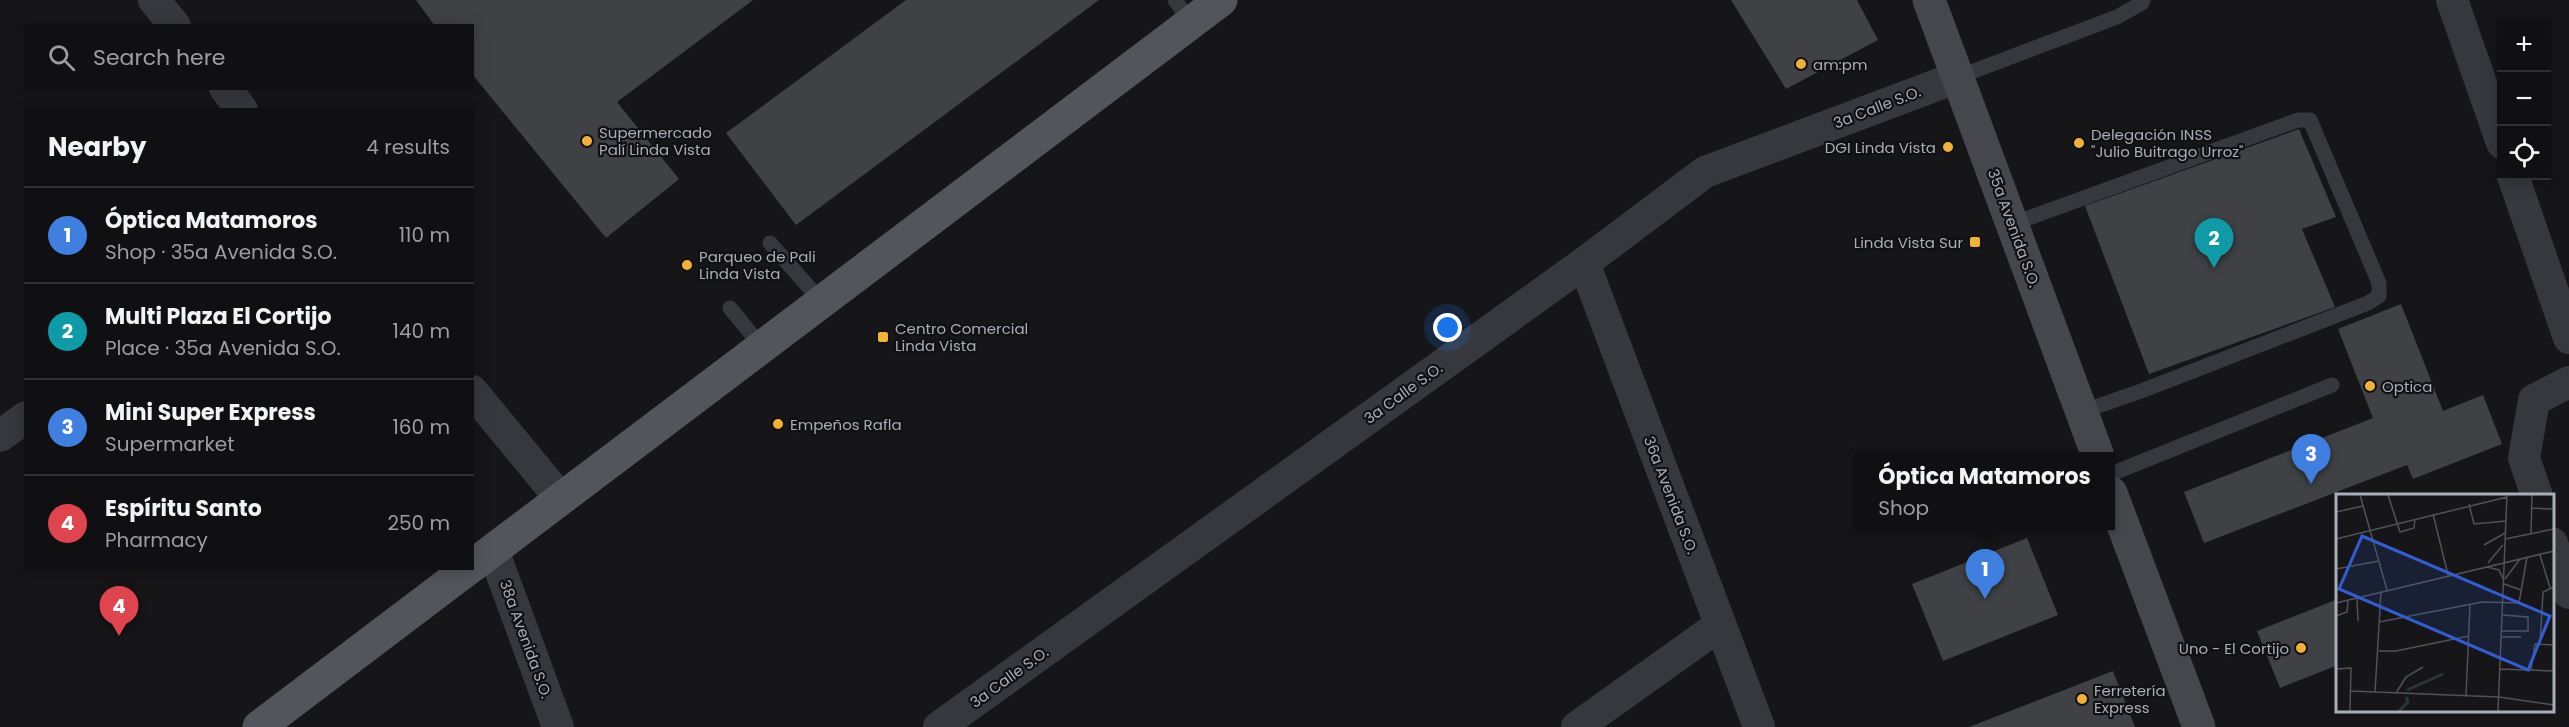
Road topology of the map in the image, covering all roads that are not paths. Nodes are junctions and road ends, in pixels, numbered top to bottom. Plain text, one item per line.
1 (154, 0) edge
2 (1221, 0) edge
3 (1929, 0) edge
4 (2143, 0) edge
5 (2452, 0) edge
6 (1183, 12) edge
7 (173, 24) edge
8 (1958, 77) junction
9 (227, 90) edge
10 (240, 108) edge
11 (2497, 129) edge
12 (2514, 180) edge
13 (2012, 225) junction
14 (770, 243) dead end
15 (1584, 263) junction
16 (822, 302) junction
17 (730, 308) dead end
18 (2569, 338) edge
19 (762, 347) junction
20 (2569, 382) edge
21 (2332, 386) dead end
22 (474, 393) edge
23 (2081, 412) junction
24 (24, 418) edge
25 (0, 436) edge
26 (2096, 452) edge
27 (2115, 472) edge
28 (2536, 494) edge
29 (561, 499) junction
30 (2115, 504) edge
31 (2554, 546) edge
32 (478, 562) edge
33 (467, 570) edge
34 (2569, 593) edge
35 (1720, 625) junction
36 (259, 727) edge
37 (558, 727) edge
38 (939, 727) edge
39 (1577, 727) edge
40 (1759, 727) edge
41 (2199, 727) edge

1 - 7 street
2 - 6 main road
3 - 8 main road, 35a Avenida S.O.
4 - 8 lane
5 - 11 street
6 - 16 main road
8 - 13 main road, 35a Avenida S.O.
8 - 15 street, 3a Calle S.O.
9 - 10 street
12 - 18 street
13 - 23 main road, 35a Avenida S.O.
13 - 23 lane
14 - 16 lane
15 - 35 street, 36a Avenida S.O.
15 - 38 street, 3a Calle S.O.
16 - 19 main road
17 - 19 lane
19 - 29 main road
20 - 28 street
21 - 27 lane
22 - 29 street
23 - 26 main road, 35a Avenida S.O.
24 - 25 street
29 - 32 main road
30 - 41 main road
31 - 34 street
32 - 37 street, 38a Avenida S.O.
33 - 36 main road
35 - 39 street
35 - 40 street, 36a Avenida S.O.

